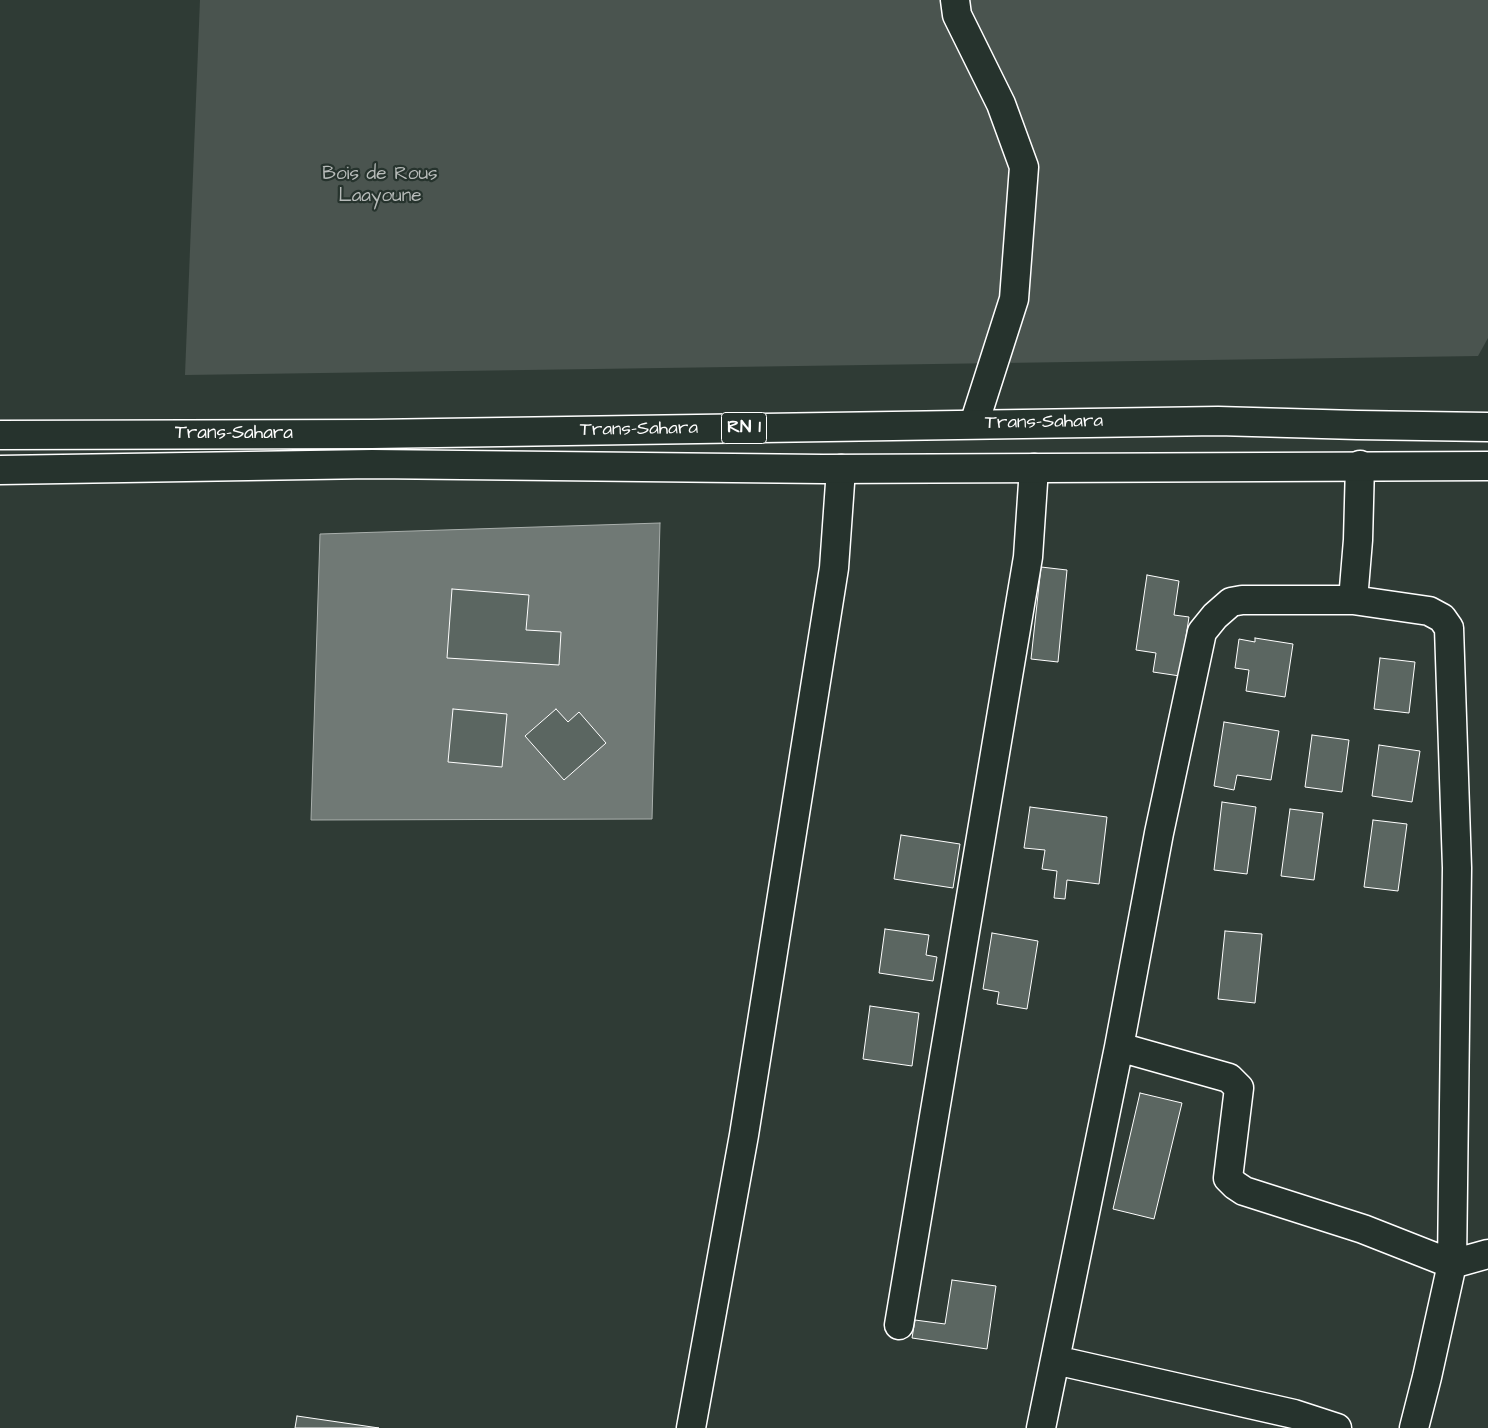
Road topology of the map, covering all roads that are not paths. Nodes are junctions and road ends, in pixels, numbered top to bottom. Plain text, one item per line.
1 (955, 0) edge
2 (974, 424) junction
3 (874, 426) junction
4 (826, 427) junction
5 (1488, 427) edge
6 (0, 435) edge
7 (1360, 465) junction
8 (1488, 466) edge
9 (872, 468) junction
10 (1034, 468) junction
11 (832, 469) junction
12 (0, 470) edge
13 (1353, 600) junction
14 (1119, 1047) junction
15 (1488, 1254) edge
16 (1452, 1264) junction
17 (899, 1326) dead end
18 (1055, 1360) junction
19 (691, 1428) edge
20 (1041, 1428) edge
21 (1337, 1428) edge
22 (1414, 1428) edge

1 - 2 main road
2 - 3 main road, Trans-Sahara / RN 1
2 - 5 main road, Trans-Sahara / RN 1
3 - 4 main road, Trans-Sahara / RN 1
3 - 9 main road
4 - 6 main road, Trans-Sahara / RN 1
4 - 11 main road
7 - 8 main road, Trans-Sahara / RN 1
7 - 10 main road, Trans-Sahara / RN 1
7 - 13 main road
9 - 10 main road, Trans-Sahara / RN 1
9 - 11 main road, Trans-Sahara / RN 1
10 - 17 main road
11 - 12 main road, Trans-Sahara / RN 1
11 - 19 main road
13 - 14 main road
13 - 16 main road
14 - 16 main road
14 - 18 main road
15 - 16 main road
16 - 22 main road
18 - 20 main road
18 - 21 main road

